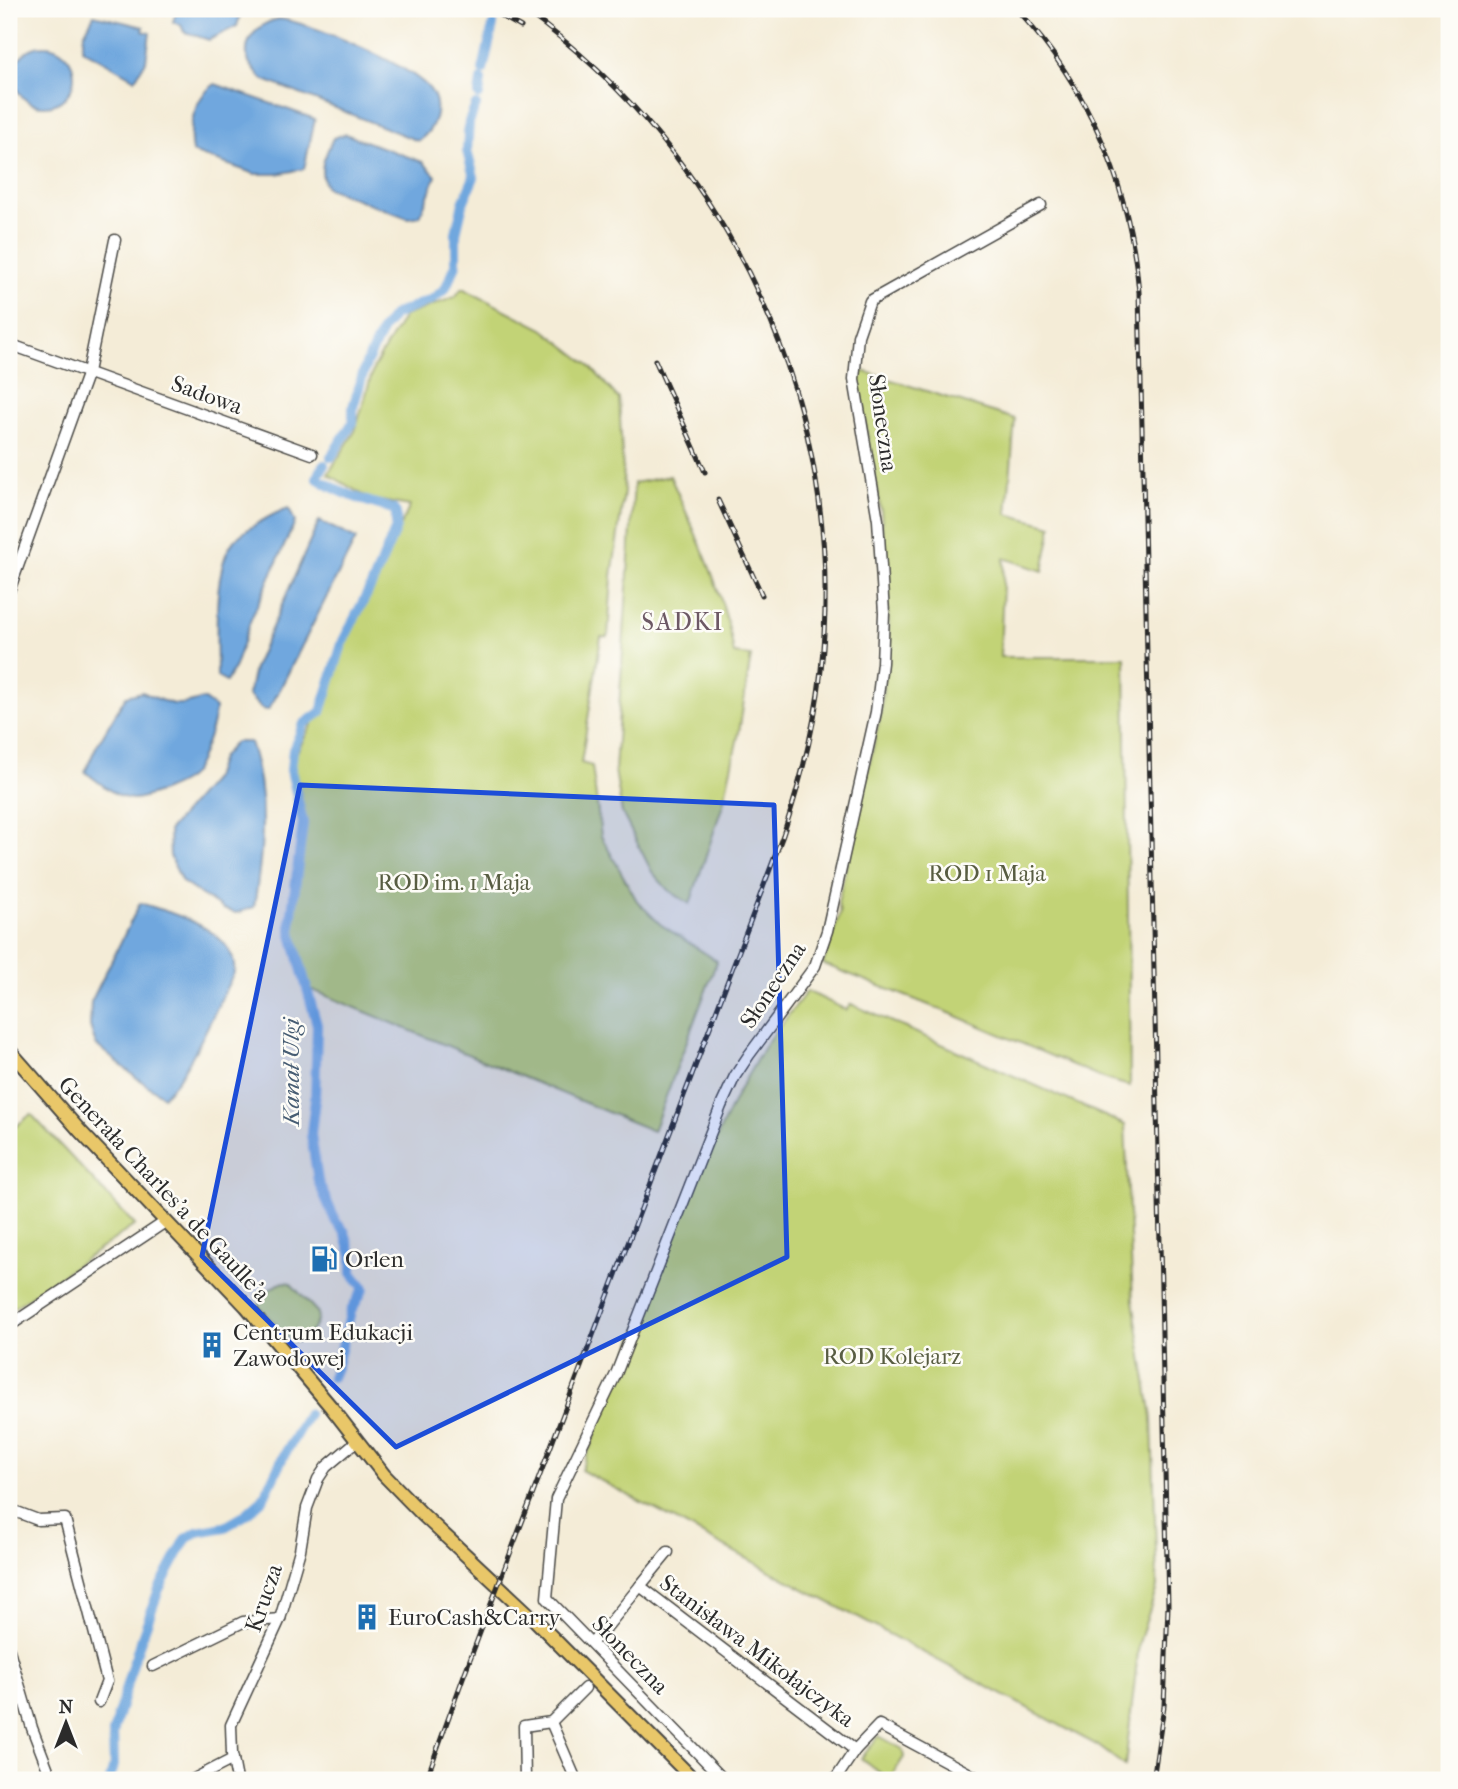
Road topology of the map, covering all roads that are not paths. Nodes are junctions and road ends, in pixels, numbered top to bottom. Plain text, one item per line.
1 (1041, 205) dead end
2 (115, 240) dead end
3 (9, 344) edge
4 (88, 372) junction
5 (312, 454) dead end
6 (9, 591) edge
7 (9, 1050) edge
8 (166, 1222) junction
9 (9, 1326) edge
10 (357, 1441) junction
11 (9, 1509) edge
12 (668, 1552) dead end
13 (640, 1586) junction
14 (280, 1619) junction
15 (591, 1642) junction
16 (9, 1650) edge
17 (153, 1667) dead end
18 (585, 1688) dead end
19 (99, 1702) dead end
20 (551, 1722) junction
21 (855, 1750) junction
22 (233, 1759) junction
23 (52, 1780) edge
24 (192, 1780) edge
25 (237, 1780) edge
26 (525, 1780) edge
27 (576, 1780) edge
28 (694, 1780) edge
29 (724, 1780) edge
30 (840, 1780) edge
31 (981, 1780) edge

1 - 15 street, Słoneczna
2 - 4 street
3 - 4 street, Sadowa
4 - 5 street, Sadowa
4 - 6 street
7 - 8 main road, Generała Charles'a de Gaulle'a
8 - 9 street
8 - 10 main road, Generała Charles'a de Gaulle'a
10 - 14 street, Krucza
10 - 28 main road, Generała Charles'a de Gaulle'a
11 - 19 street
12 - 13 street, Stanisława Mikołajczyka
13 - 15 street, Stanisława Mikołajczyka
13 - 21 street, Stanisława Mikołajczyka
14 - 17 street
14 - 22 street, Krucza
15 - 29 street, Słoneczna
16 - 23 street
18 - 20 street
20 - 26 street
20 - 27 street
21 - 30 street, Stanisława Mikołajczyka
21 - 31 street
22 - 24 street
22 - 25 street, Krucza

